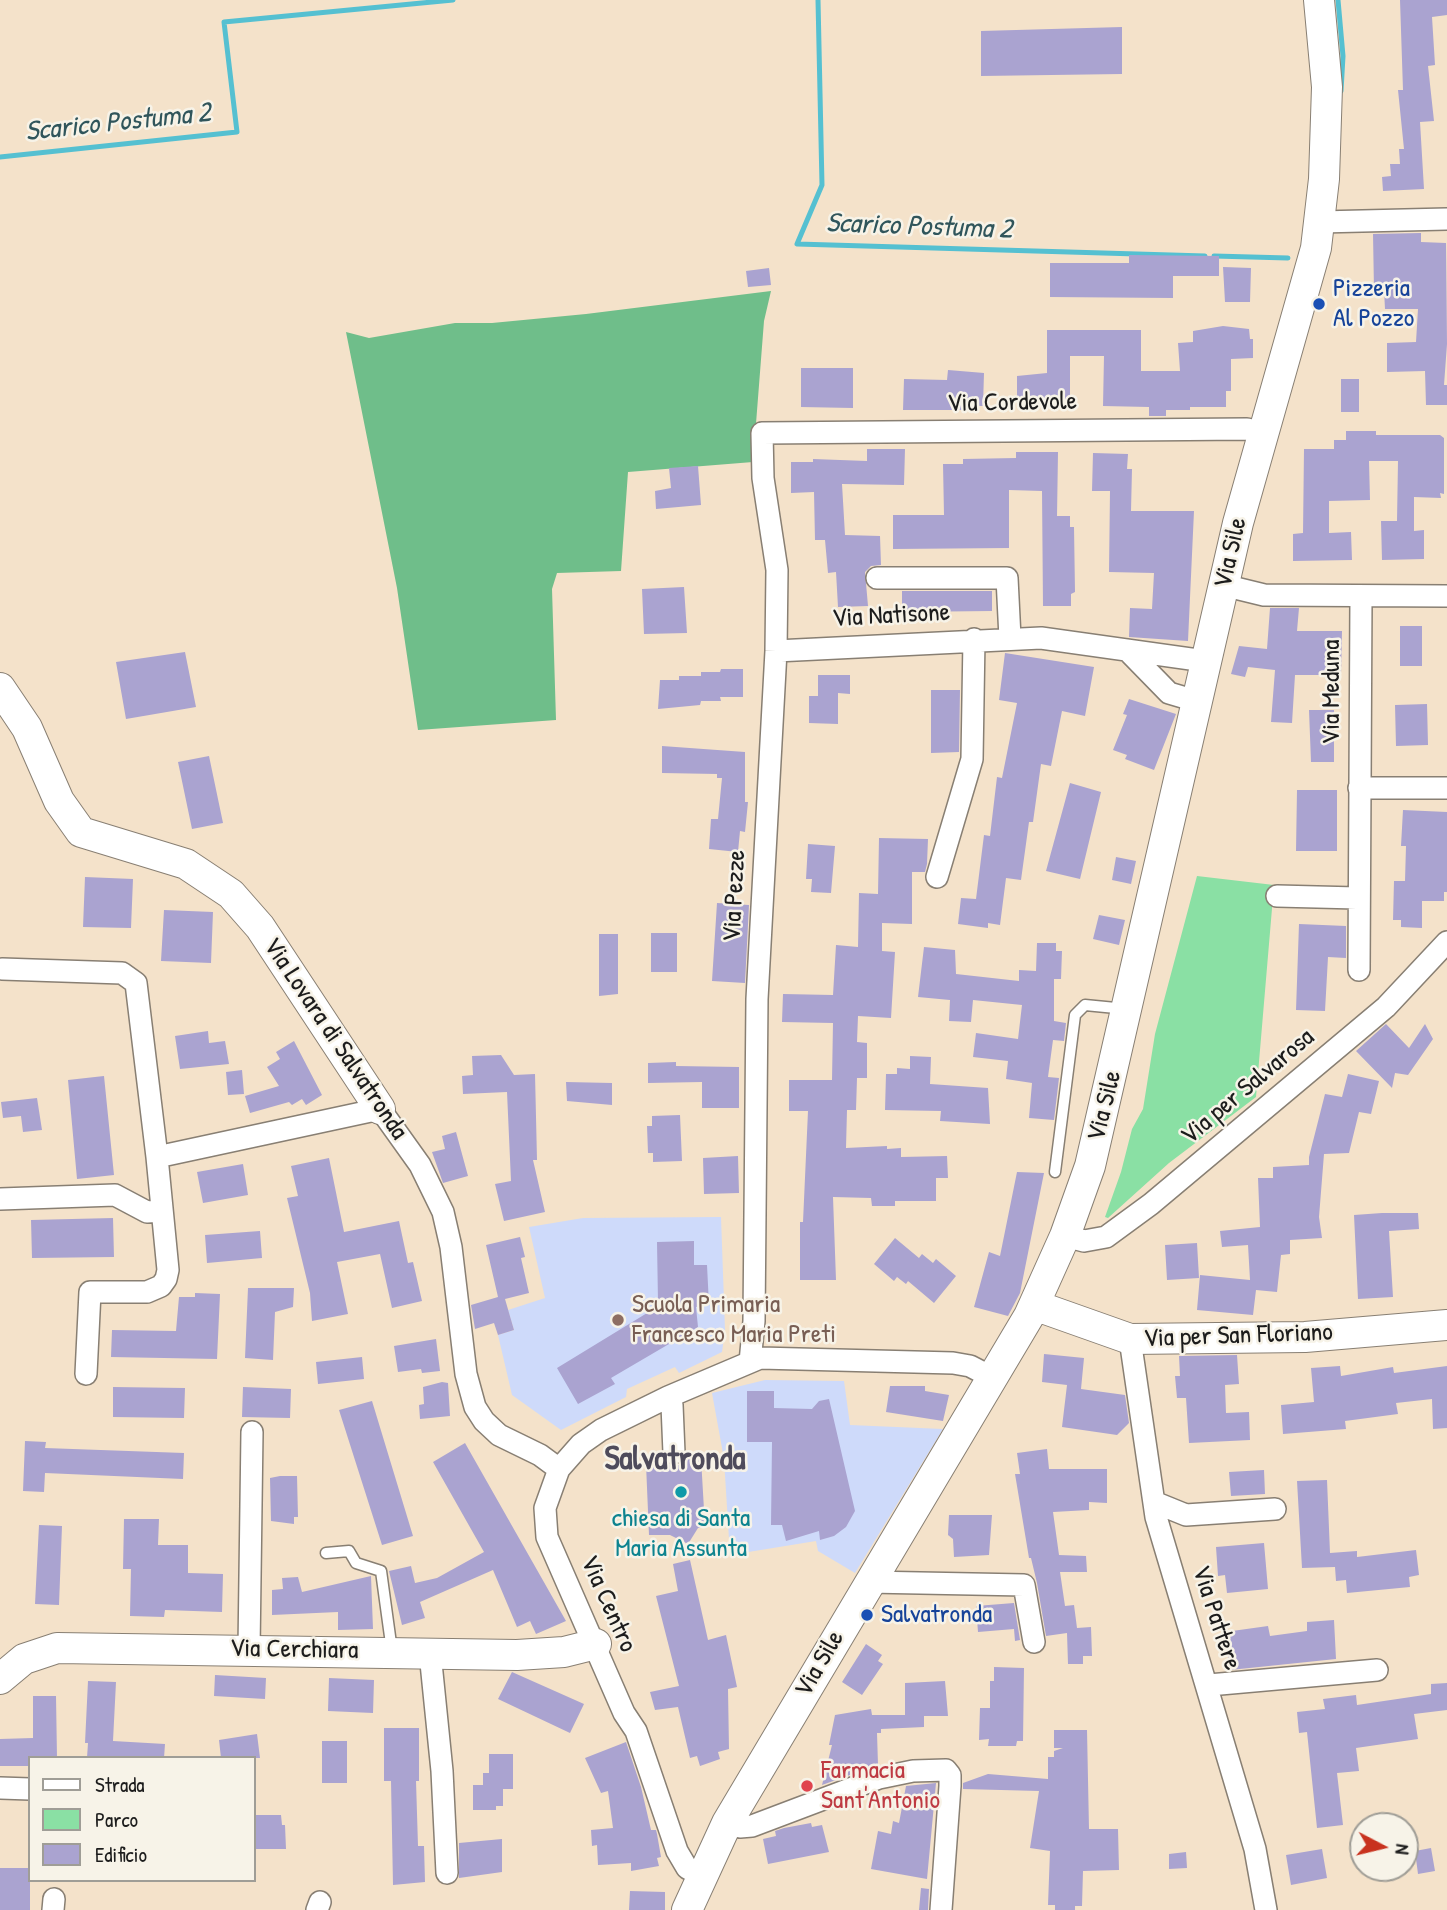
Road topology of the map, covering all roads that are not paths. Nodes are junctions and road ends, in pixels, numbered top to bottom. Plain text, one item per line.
1 (1319, 0) edge
2 (1447, 219) edge
3 (1320, 222) junction
4 (762, 433) joint
5 (1262, 433) junction
6 (877, 578) dead end
7 (1223, 585) junction
8 (1447, 596) edge
9 (1361, 597) junction
10 (1010, 638) junction
11 (974, 639) junction
12 (1126, 649) junction
13 (776, 652) junction
14 (1205, 661) junction
15 (0, 688) edge
16 (1196, 701) junction
17 (1359, 788) junction
18 (1447, 788) edge
19 (937, 877) dead end
20 (1277, 896) dead end
21 (1357, 898) junction
22 (1447, 942) edge
23 (2, 969) dead end
24 (1359, 970) dead end
25 (1127, 1010) junction
26 (380, 1108) junction
27 (157, 1157) junction
28 (1055, 1172) dead end
29 (0, 1199) edge
30 (162, 1211) junction
31 (1065, 1236) junction
32 (1034, 1305) junction
33 (1447, 1325) edge
34 (1130, 1339) junction
35 (750, 1362) junction
36 (86, 1374) dead end
37 (993, 1378) junction
38 (672, 1405) dead end
39 (252, 1432) dead end
40 (674, 1453) dead end
41 (559, 1469) junction
42 (1154, 1502) junction
43 (1275, 1509) dead end
44 (326, 1553) dead end
45 (868, 1582) junction
46 (1034, 1642) dead end
47 (596, 1644) junction
48 (249, 1649) junction
49 (392, 1651) junction
50 (430, 1653) junction
51 (1377, 1670) dead end
52 (0, 1679) edge
53 (1209, 1685) junction
54 (0, 1788) edge
55 (28, 1788) edge
56 (727, 1823) junction
57 (447, 1873) dead end
58 (701, 1876) junction
59 (687, 1910) edge
60 (941, 1910) edge
61 (1266, 1910) edge

1 - 3 street, Via Sile
2 - 3 street
3 - 5 street, Via Sile
4 - 5 street, Via Cordevole
4 - 13 street, Via Pezze
5 - 7 street, Via Sile
6 - 10 street, Via Natisone
7 - 9 street
7 - 14 street, Via Sile
8 - 9 street
9 - 17 street, Via Meduna
10 - 11 street, Via Natisone
10 - 12 street, Via Natisone
11 - 13 street, Via Natisone
11 - 19 street
12 - 14 street, Via Natisone
12 - 16 street
13 - 35 street, Via Pezze
14 - 16 street, Via Sile
15 - 26 street, Via Lovara di Salvatronda
16 - 25 street, Via Sile
17 - 18 street
17 - 21 street, Via Meduna
20 - 21 street
21 - 24 street, Via Meduna
22 - 31 street, Via per Salvarosa
23 - 27 street
25 - 28 lane
25 - 31 street, Via Sile
26 - 27 street
26 - 41 street, Via Lovara di Salvatronda
27 - 30 street
29 - 30 street
30 - 36 street
31 - 32 street, Via Sile
32 - 34 street, Via per San Floriano
32 - 37 street, Via Sile
33 - 34 street, Via per San Floriano
34 - 42 street, Via Pattere
35 - 37 street, Via Centro
35 - 41 street, Via Centro
37 - 45 street, Via Sile
38 - 40 street
39 - 48 street
41 - 47 street, Via Centro
42 - 43 street
42 - 53 street, Via Pattere
44 - 49 lane
45 - 46 street
45 - 56 street, Via Sile
47 - 50 street, Via Cerchiara
47 - 58 street, Via Centro
48 - 49 street, Via Cerchiara
48 - 52 street, Via Cerchiara
49 - 50 street, Via Cerchiara
50 - 57 street
51 - 53 street
53 - 61 street, Via Pattere
54 - 55 street
56 - 58 street, Via Sile
56 - 60 street
58 - 59 street, Via Sile

